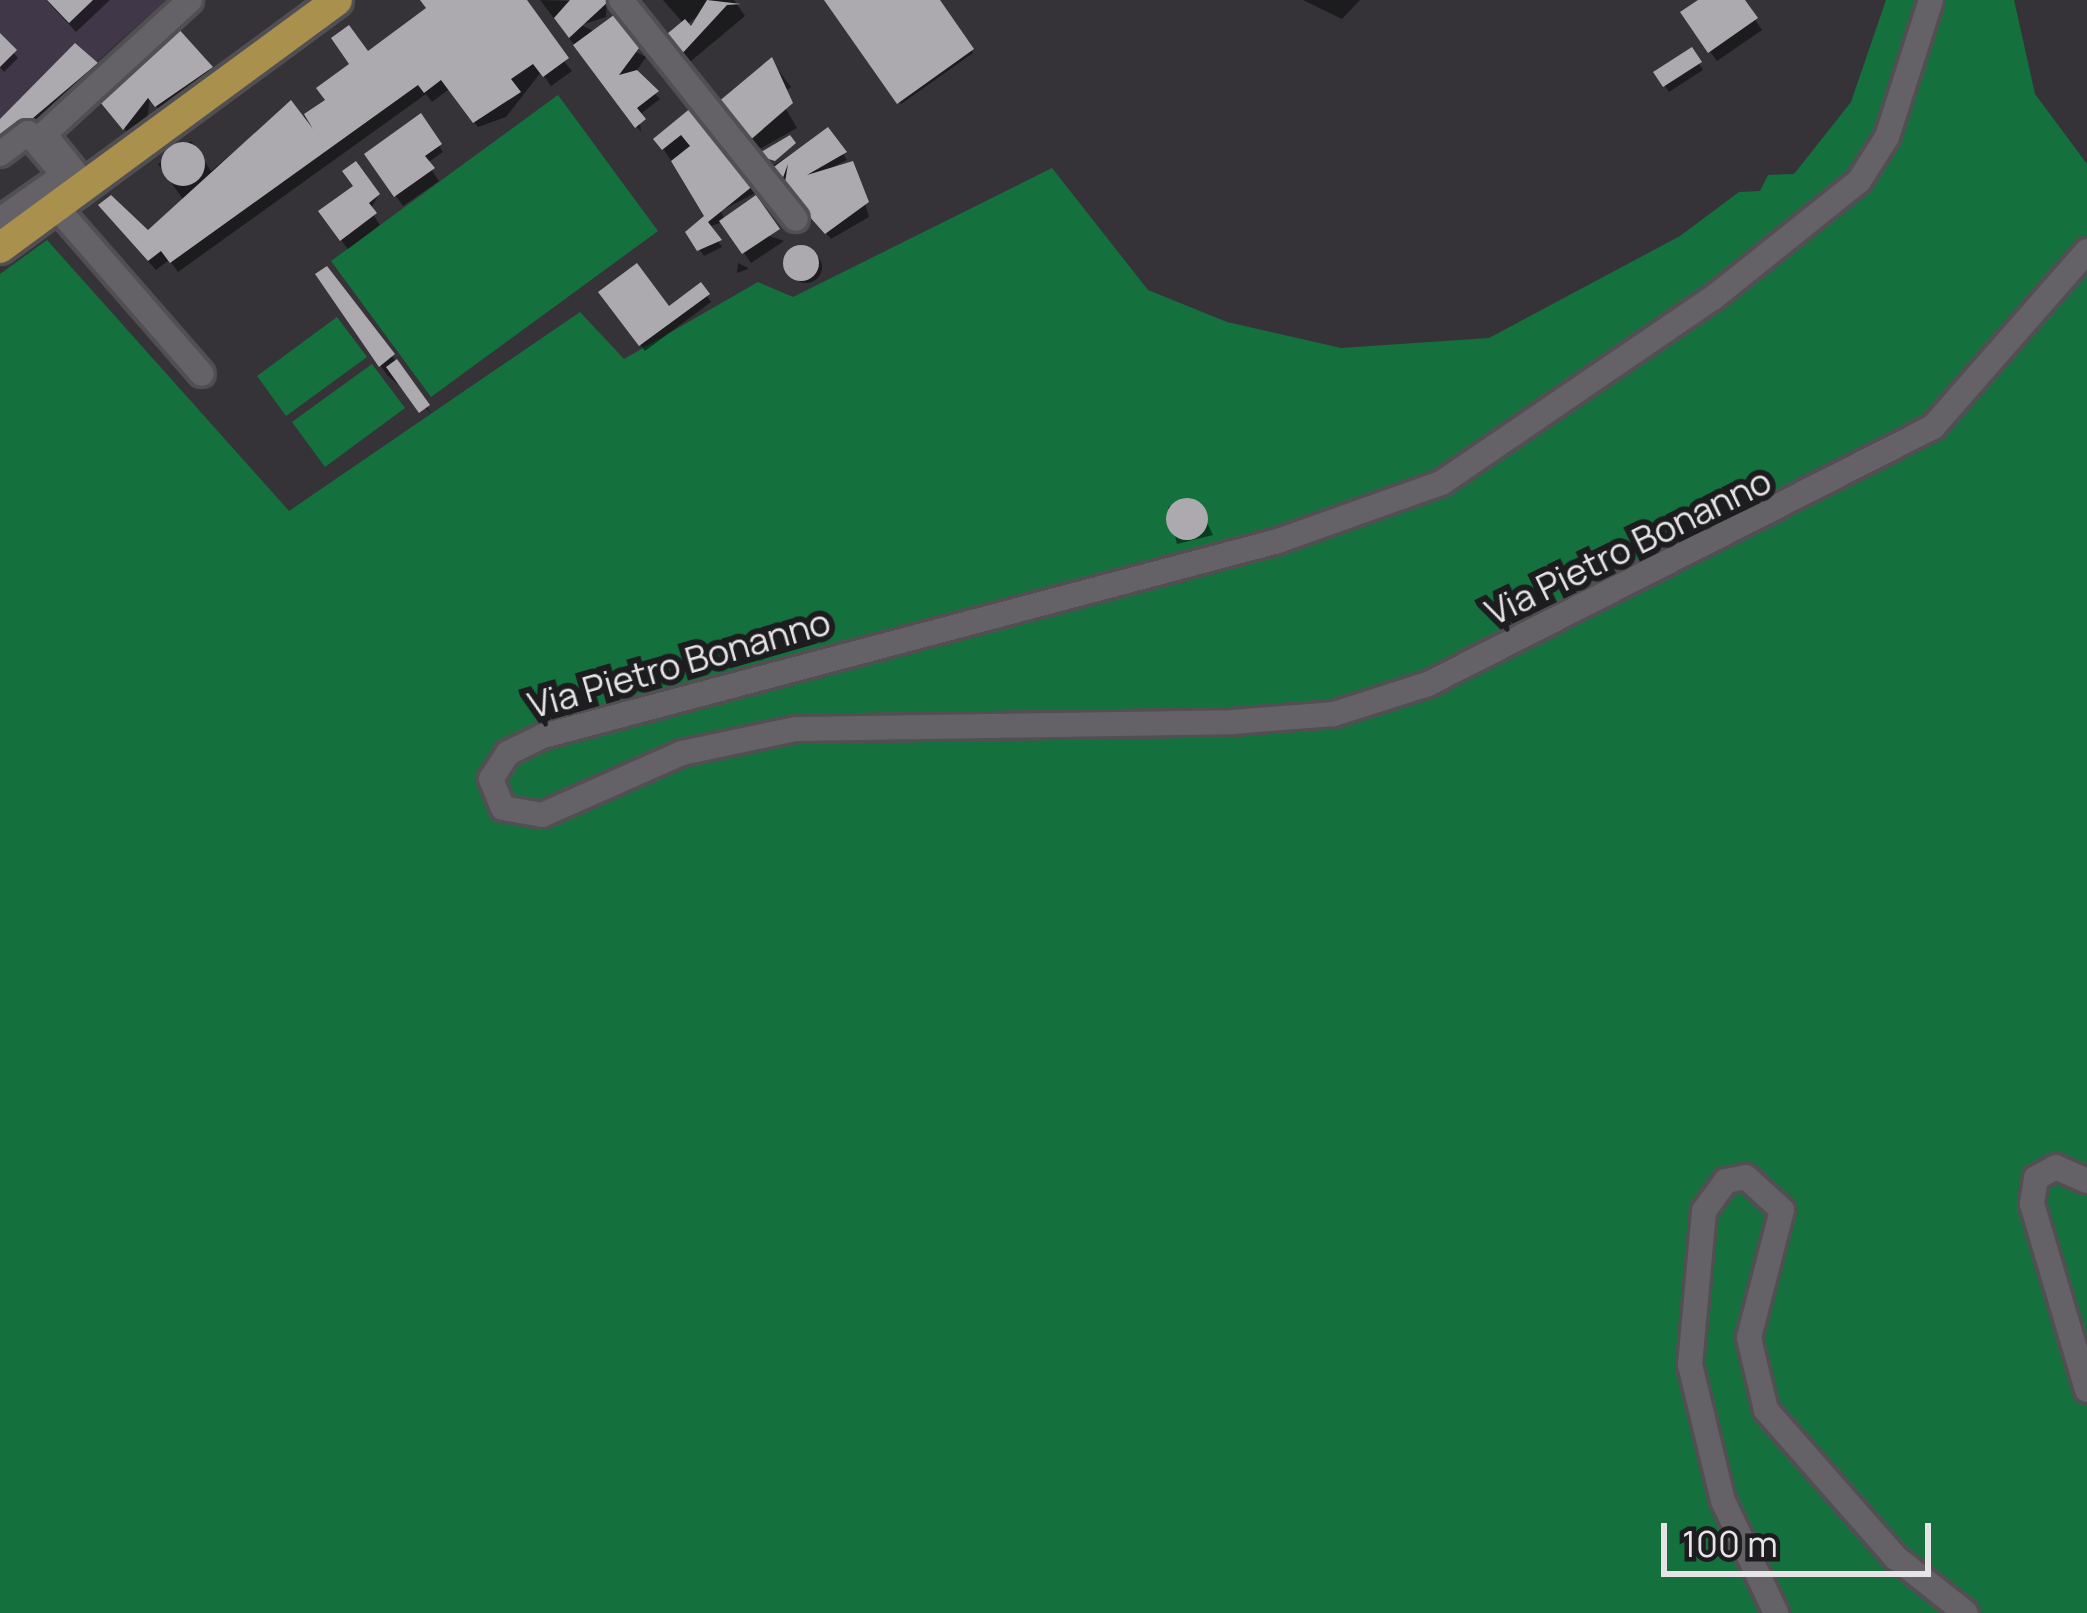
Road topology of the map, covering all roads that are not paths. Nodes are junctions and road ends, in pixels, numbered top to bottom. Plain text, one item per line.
1 (190, 0) edge
2 (337, 0) edge
3 (621, 0) edge
4 (1931, 0) edge
5 (0, 154) edge
6 (71, 190) junction
7 (796, 219) dead end
8 (0, 220) edge
9 (0, 248) edge
10 (2087, 251) edge
11 (202, 374) dead end
12 (2087, 1181) edge
13 (2087, 1390) edge
14 (1776, 1613) edge
15 (1966, 1613) edge

1 - 6 street
2 - 6 main road
3 - 7 street
4 - 10 street, Via Pietro Bonanno
5 - 6 street
6 - 8 street
6 - 9 main road
6 - 11 street
12 - 13 street
14 - 15 street

